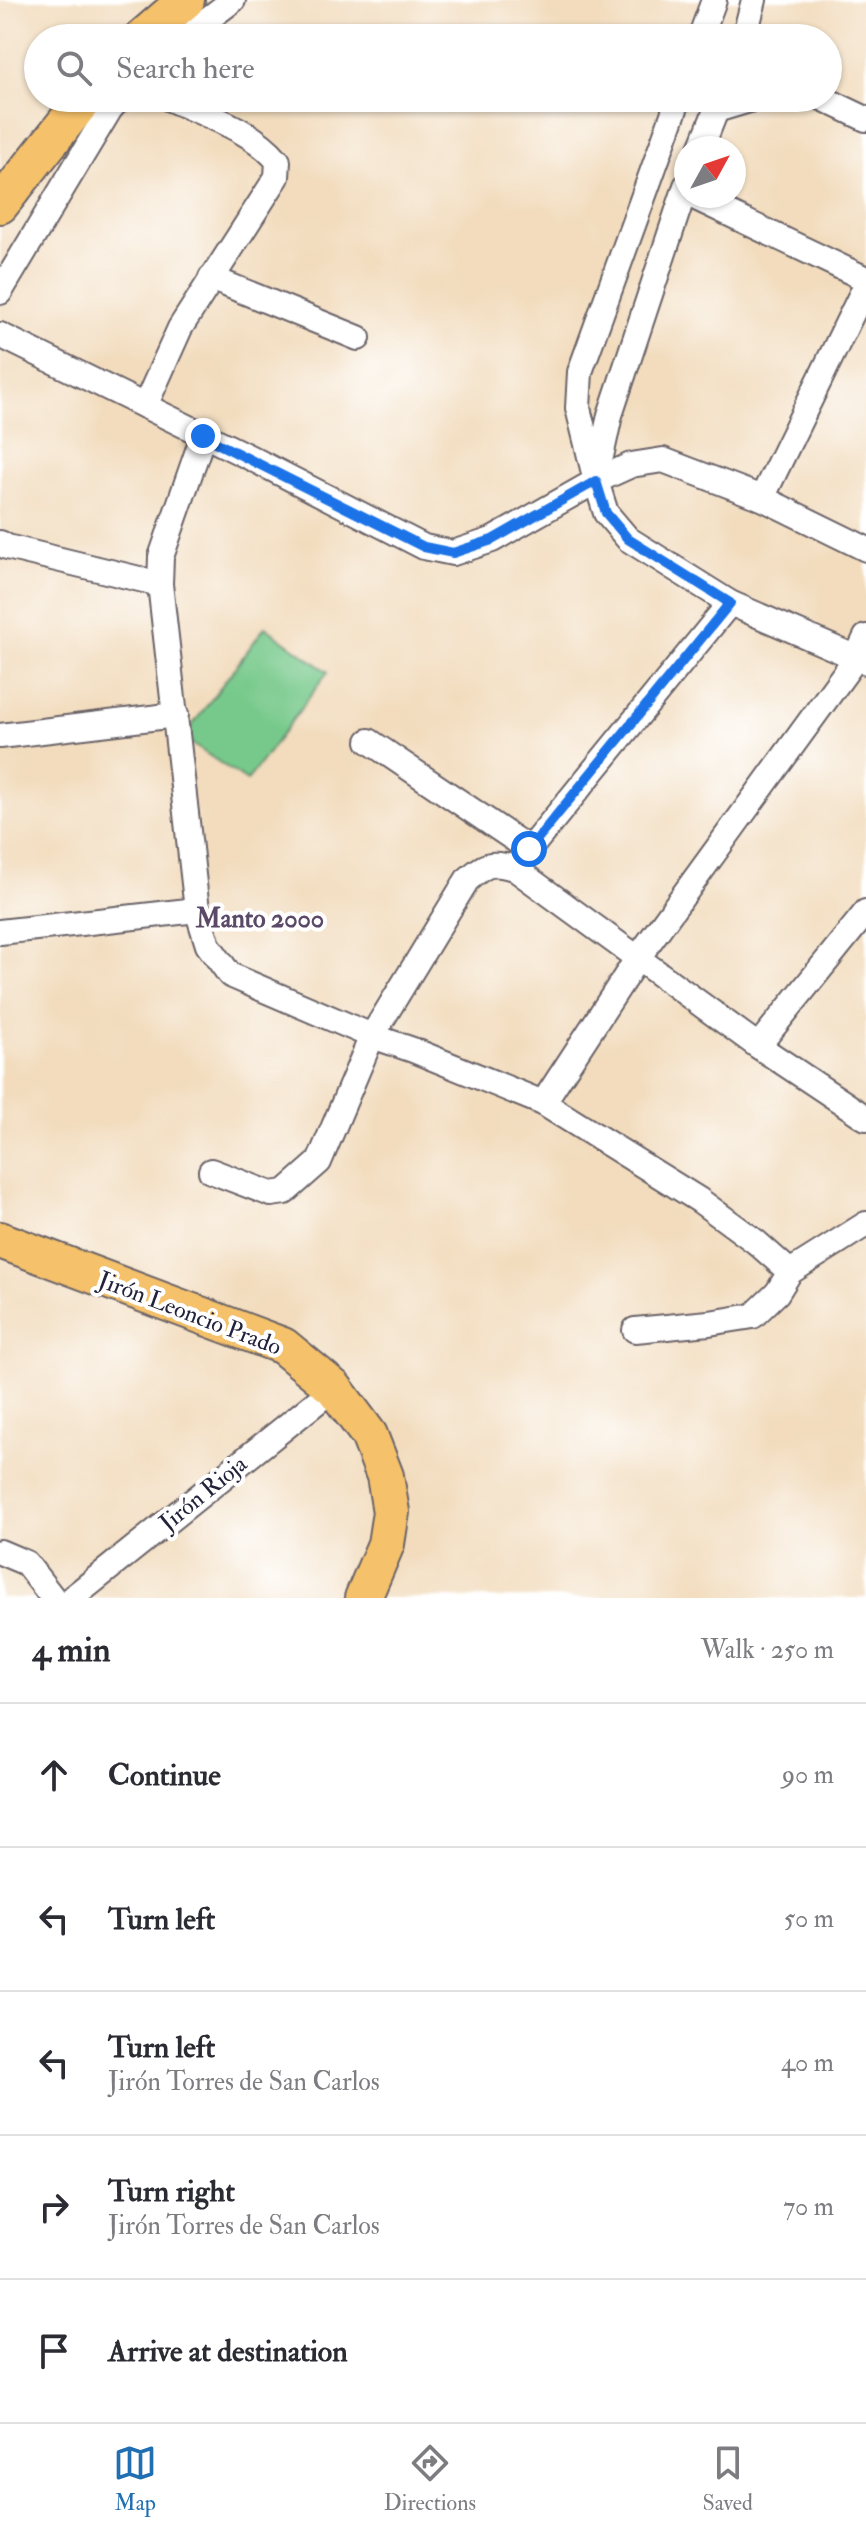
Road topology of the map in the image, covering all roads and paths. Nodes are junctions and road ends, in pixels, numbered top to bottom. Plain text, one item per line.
1 (186, 0) edge
2 (233, 0) edge
3 (714, 0) edge
4 (754, 0) edge
5 (158, 24) edge
6 (201, 24) edge
7 (705, 24) edge
8 (748, 24) edge
9 (842, 108) edge
10 (74, 112) edge
11 (108, 112) edge
12 (198, 112) edge
13 (674, 112) edge
14 (716, 112) edge
15 (866, 119) edge
16 (706, 136) edge
17 (0, 205) edge
18 (681, 208) edge
19 (719, 208) edge
20 (211, 278) junction
21 (866, 282) edge
22 (0, 292) edge
23 (0, 335) edge
24 (358, 338) dead end
25 (145, 406) junction
26 (203, 436) junction
27 (596, 481) junction
28 (762, 498) junction
29 (2, 546) edge
30 (866, 549) edge
31 (160, 584) junction
32 (730, 603) junction
33 (863, 652) edge
34 (176, 715) junction
35 (0, 736) edge
36 (369, 741) dead end
37 (521, 859) junction
38 (197, 910) junction
39 (866, 912) edge
40 (0, 932) edge
41 (637, 959) junction
42 (372, 1036) junction
43 (758, 1046) junction
44 (543, 1103) junction
45 (866, 1118) edge
46 (211, 1171) dead end
47 (866, 1224) edge
48 (0, 1240) edge
49 (790, 1272) junction
50 (635, 1330) dead end
51 (334, 1388) junction
52 (0, 1552) edge
53 (53, 1598) edge
54 (72, 1598) edge
55 (363, 1598) edge

1 - 5 highway
2 - 6 street
3 - 7 street
4 - 8 street
9 - 15 street
10 - 17 highway
11 - 22 street
12 - 20 street
13 - 27 street
14 - 16 street
18 - 27 street
19 - 21 street
20 - 24 street
20 - 25 street
21 - 28 street
23 - 25 street
25 - 26 street
26 - 27 street
26 - 31 street
27 - 28 street
27 - 32 street
28 - 30 street
29 - 31 street
31 - 34 street
32 - 33 street
32 - 37 street
33 - 41 street
34 - 35 street
34 - 38 street
36 - 37 street
37 - 41 street
37 - 42 street
38 - 40 street
38 - 42 street
39 - 43 street
41 - 43 street
41 - 44 street
42 - 44 street
42 - 46 street
43 - 45 street
44 - 49 street
47 - 49 street
48 - 51 highway, Jirón Leoncio Prado
49 - 50 street
51 - 54 street, Jirón Rioja
51 - 55 highway, Jirón Leoncio Prado
52 - 53 street

